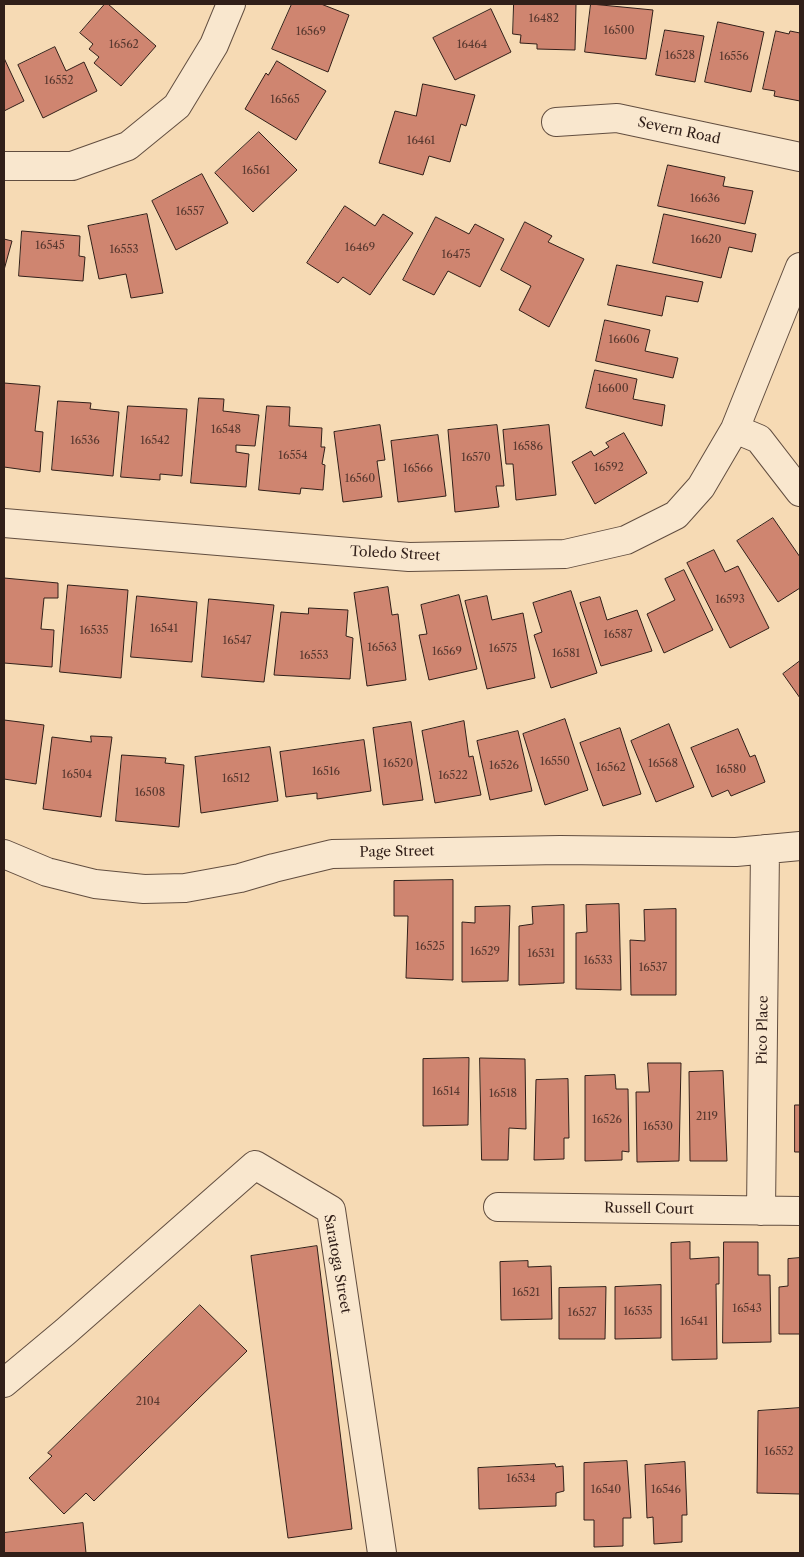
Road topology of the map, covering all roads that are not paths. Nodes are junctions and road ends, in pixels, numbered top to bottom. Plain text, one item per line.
1 (231, 4) edge
2 (556, 122) dead end
3 (800, 157) edge
4 (4, 166) edge
5 (800, 267) edge
6 (735, 429) junction
7 (800, 492) edge
8 (4, 523) edge
9 (800, 846) edge
10 (765, 849) junction
11 (4, 854) edge
12 (498, 1207) dead end
13 (800, 1210) edge
14 (760, 1211) junction
15 (4, 1383) edge
16 (382, 1553) edge

1 - 4 street
2 - 3 street, Severn Road
5 - 6 street, Toledo Street
6 - 7 street
6 - 8 street, Toledo Street
9 - 10 street, Page Street
10 - 11 street, Page Street
10 - 14 street, Pico Place
12 - 14 street, Russell Court
13 - 14 street, Russell Court
15 - 16 street, Saratoga Street

